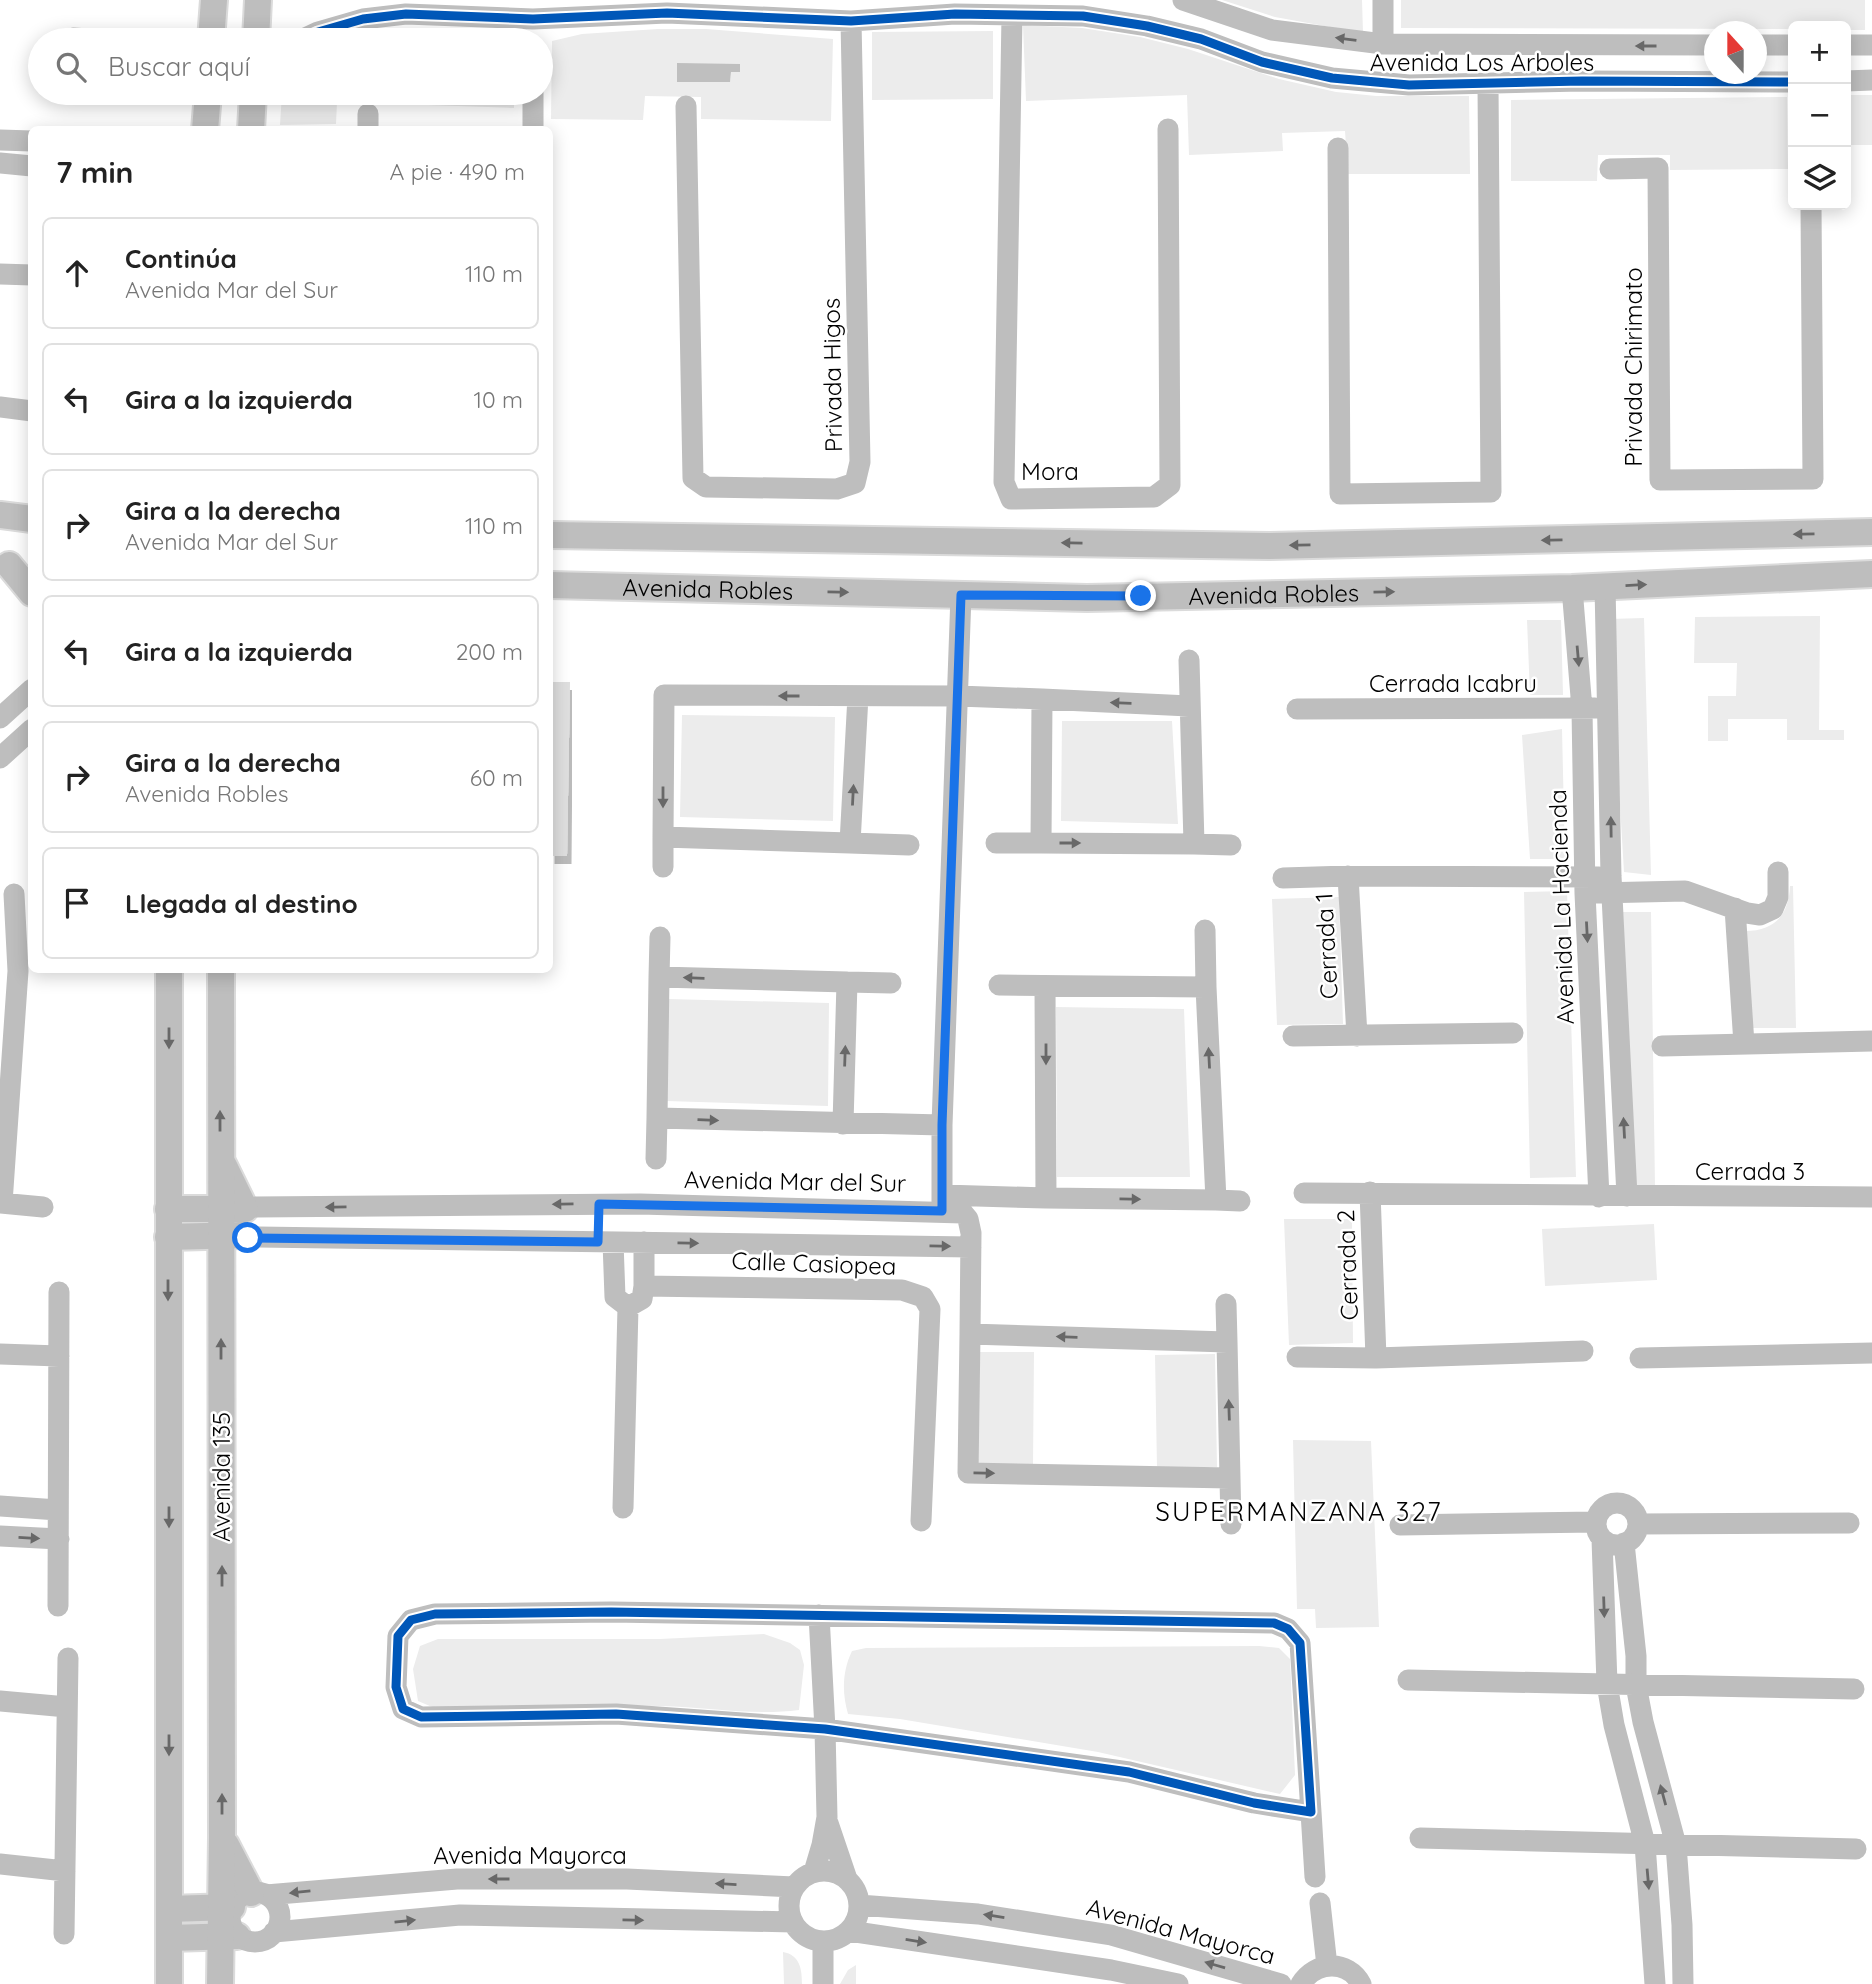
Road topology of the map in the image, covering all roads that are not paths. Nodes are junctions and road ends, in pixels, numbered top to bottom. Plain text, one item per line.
1 (214, 0) edge
2 (258, 0) edge
3 (1183, 0) edge
4 (1382, 0) edge
5 (666, 7) edge
6 (955, 7) edge
7 (382, 8) edge
8 (1012, 16) junction
9 (851, 21) junction
10 (212, 28) edge
11 (257, 28) edge
12 (333, 28) edge
13 (517, 28) edge
14 (545, 28) edge
15 (1272, 30) junction
16 (1383, 44) junction
17 (1704, 45) edge
18 (1767, 45) edge
19 (1788, 45) edge
20 (1851, 45) edge
21 (1872, 45) edge
22 (1583, 46) junction
23 (1262, 62) junction
24 (1872, 80) edge
25 (1582, 81) junction
26 (1851, 81) edge
27 (1788, 82) edge
28 (1488, 84) junction
29 (207, 105) edge
30 (252, 105) edge
31 (533, 105) edge
32 (686, 106) dead end
33 (205, 126) edge
34 (251, 126) edge
35 (533, 126) edge
36 (1168, 128) dead end
37 (0, 140) edge
38 (28, 141) edge
39 (1338, 148) dead end
40 (0, 163) edge
41 (28, 166) edge
42 (1610, 169) dead end
43 (1811, 210) edge
44 (0, 274) edge
45 (28, 275) edge
46 (0, 407) edge
47 (28, 410) edge
48 (0, 515) edge
49 (28, 518) edge
50 (1872, 532) edge
51 (553, 535) edge
52 (13, 565) edge
53 (1872, 574) edge
54 (553, 585) edge
55 (1605, 586) junction
56 (28, 587) edge
57 (1572, 588) junction
58 (961, 595) junction
59 (1189, 660) dead end
60 (858, 696) junction
61 (958, 696) junction
62 (28, 698) edge
63 (1042, 699) junction
64 (1189, 706) junction
65 (1609, 708) junction
66 (1297, 709) dead end
67 (1582, 709) junction
68 (0, 718) edge
69 (28, 732) edge
70 (3, 751) edge
71 (663, 838) junction
72 (850, 843) junction
73 (996, 843) dead end
74 (1041, 843) junction
75 (1194, 844) junction
76 (909, 845) dead end
77 (1231, 845) dead end
78 (663, 867) dead end
79 (1778, 872) dead end
80 (1348, 876) junction
81 (1283, 878) dead end
82 (1585, 885) junction
83 (1612, 885) junction
84 (14, 894) dead end
85 (1735, 908) junction
86 (1205, 930) dead end
87 (660, 937) dead end
88 (9, 973) edge
89 (169, 973) edge
90 (221, 973) edge
91 (659, 977) junction
92 (847, 982) junction
93 (891, 983) dead end
94 (999, 985) dead end
95 (1045, 986) junction
96 (1206, 987) junction
97 (1513, 1033) dead end
98 (1293, 1035) dead end
99 (1357, 1036) junction
100 (1872, 1041) edge
101 (1744, 1044) junction
102 (1662, 1046) dead end
103 (657, 1118) junction
104 (843, 1124) junction
105 (942, 1125) junction
106 (656, 1160) dead end
107 (1370, 1192) junction
108 (1304, 1193) dead end
109 (1627, 1196) junction
110 (1599, 1197) junction
111 (1872, 1197) edge
112 (1046, 1198) junction
113 (1216, 1200) junction
114 (1240, 1201) dead end
115 (1, 1203) edge
116 (943, 1203) junction
117 (599, 1204) junction
118 (43, 1207) dead end
119 (169, 1209) junction
120 (240, 1222) junction
121 (168, 1237) junction
122 (606, 1242) junction
123 (644, 1242) junction
124 (971, 1247) junction
125 (644, 1286) junction
126 (58, 1292) dead end
127 (1226, 1304) dead end
128 (628, 1307) junction
129 (970, 1334) junction
130 (1227, 1342) junction
131 (1583, 1351) dead end
132 (1872, 1353) edge
133 (0, 1354) edge
134 (58, 1356) junction
135 (1297, 1357) dead end
136 (1376, 1358) junction
137 (1640, 1358) dead end
138 (1230, 1478) junction
139 (0, 1506) edge
140 (623, 1508) dead end
141 (58, 1510) junction
142 (921, 1521) dead end
143 (1849, 1523) dead end
144 (1231, 1524) dead end
145 (1638, 1524) junction
146 (1400, 1525) dead end
147 (1598, 1531) junction
148 (0, 1536) edge
149 (59, 1539) junction
150 (1624, 1544) junction
151 (58, 1606) dead end
152 (819, 1615) junction
153 (68, 1658) dead end
154 (1408, 1680) dead end
155 (1607, 1684) junction
156 (1636, 1685) junction
157 (1854, 1689) dead end
158 (0, 1700) edge
159 (67, 1707) junction
160 (825, 1729) junction
161 (1311, 1812) junction
162 (827, 1817) junction
163 (1420, 1838) dead end
164 (1645, 1844) junction
165 (1676, 1845) junction
166 (1856, 1849) dead end
167 (0, 1864) edge
168 (65, 1871) junction
169 (814, 1872) junction
170 (1315, 1877) dead end
171 (847, 1879) junction
172 (794, 1887) junction
173 (243, 1901) junction
174 (1320, 1903) dead end
175 (859, 1905) junction
176 (169, 1909) junction
177 (793, 1922) junction
178 (849, 1931) junction
179 (64, 1934) dead end
180 (247, 1937) junction
181 (169, 1938) junction
182 (823, 1941) junction
183 (1327, 1966) junction
184 (169, 1984) edge
185 (220, 1984) edge
186 (227, 1984) edge
187 (823, 1984) edge
188 (1178, 1984) edge
189 (1281, 1984) edge
190 (1301, 1984) edge
191 (1361, 1984) edge
192 (1655, 1984) edge
193 (1683, 1984) edge

1 - 10 main road
2 - 11 main road
3 - 15 street, Avenida Los Arboles
4 - 16 street
5 - 9 street, Avenida Los Arboles
5 - 14 street, Avenida Los Arboles
6 - 8 street, Avenida Los Arboles
6 - 9 street, Avenida Los Arboles
7 - 12 street, Avenida Los Arboles
7 - 13 street, Avenida Los Arboles
8 - 23 street, Avenida Los Arboles
8 - 36 street, Mora
9 - 32 street, Privada Higos
16 -> 15 street, Avenida Los Arboles
15 - 23 street
16 - 22 street, Avenida Los Arboles
17 -> 22 street, Avenida Los Arboles
18 - 19 street
20 - 21 street
22 - 25 street
23 - 28 street, Avenida Los Arboles
24 - 26 street
25 - 27 street, Avenida Los Arboles
25 - 28 street, Avenida Los Arboles
28 - 39 street
29 - 33 main road
30 - 34 main road
31 - 35 street
37 - 38 street
40 - 41 street
42 - 43 street, Privada Chirimato
44 - 45 street
46 - 47 street
48 - 49 main road
50 -> 51 main road, Avenida Robles
52 - 56 main road
55 -> 53 main road, Avenida Robles
54 -> 58 main road, Avenida Robles
55 - 57 main road, Avenida Robles
55 - 65 street
58 -> 57 main road, Avenida Robles
57 -> 67 street, Avenida La Hacienda
58 - 61 street
59 - 64 street
60 - 61 street
60 -> 71 street
72 -> 60 street
61 - 63 street
61 - 105 street
62 - 68 street
64 -> 63 street
63 - 74 street
64 - 75 street
65 - 67 street, Cerrada Icabru
83 -> 65 street
66 - 67 street, Cerrada Icabru
67 - 82 street, Avenida La Hacienda
69 - 70 street
71 - 72 street
71 - 78 street
72 - 76 street
73 - 74 street
74 -> 75 street
75 - 77 street
79 - 85 street, Cerrada 1
80 - 81 street
80 - 82 street, Cerrada 1
80 - 99 street, Cerrada 1
82 - 83 street, Cerrada 1
82 -> 110 street, Avenida La Hacienda
83 - 85 street, Cerrada 1
109 -> 83 street
84 - 88 street
85 - 101 street
86 - 96 street
87 - 91 street
88 - 115 street
89 -> 119 main road
120 -> 90 main road, Avenida 135
92 -> 91 street
91 - 103 street
92 - 93 street
104 -> 92 street
94 - 95 street
95 - 96 street
95 -> 112 street
113 -> 96 street
97 - 99 street
98 - 99 street
100 - 101 street
101 - 102 street
103 -> 104 street
103 - 106 street
104 - 105 street
105 - 116 street
107 - 108 street
107 - 110 street, Cerrada 2
107 - 136 street, Cerrada 2
109 - 110 street
109 - 111 street, Cerrada 3
112 -> 113 street
112 - 116 street
113 - 114 street
115 - 118 street
116 - 117 street, Avenida Mar del Sur
116 - 124 street, Avenida Mar del Sur
117 -> 120 street, Avenida Mar del Sur
117 - 122 street
119 - 120 main road
119 - 121 main road
120 - 121 main road
120 - 122 street
173 -> 120 main road, Avenida 135
121 -> 176 main road
122 - 123 street
122 - 128 street
123 -> 124 street
123 - 125 street
124 - 129 street
125 - 128 street
125 - 142 street, Calle Casiopea
126 - 134 street
127 - 130 street
128 - 140 street
130 -> 129 street
129 -> 138 street
138 -> 130 street
131 - 136 street
132 - 137 street
133 - 134 street
134 - 141 street
135 - 136 street
138 - 144 street
139 - 141 street
141 - 149 street
143 - 145 street
145 - 147 street
145 - 150 street
146 - 147 street
147 - 150 street
147 -> 155 street
148 -> 149 street
149 - 151 street
150 - 156 street
152 - 160 street
152 - 160 street
152 - 161 street
153 - 159 street
154 - 155 street
155 - 156 street
155 - 164 street
156 - 157 street
165 -> 156 street
158 - 159 street
159 - 168 street
160 - 161 street
160 - 162 street
161 - 170 street
162 - 169 street
162 - 171 street
163 - 164 street
164 - 165 street
164 -> 192 street
165 - 166 street
165 - 193 street
167 - 168 street
168 - 179 street
169 - 171 street
169 - 172 street
171 - 175 street
172 -> 173 street, Avenida Mayorca
172 - 177 street
173 - 176 main road
173 - 180 main road, Avenida 135
173 - 180 street
174 - 183 street
175 - 178 street
189 -> 175 street, Avenida Mayorca
176 - 181 main road
180 -> 177 street
177 - 182 street
178 - 182 street
178 -> 188 street
180 - 181 main road
180 - 185 main road, Avenida 135
180 - 186 main road
181 - 184 main road
182 - 187 street
183 - 190 street
183 - 191 street

